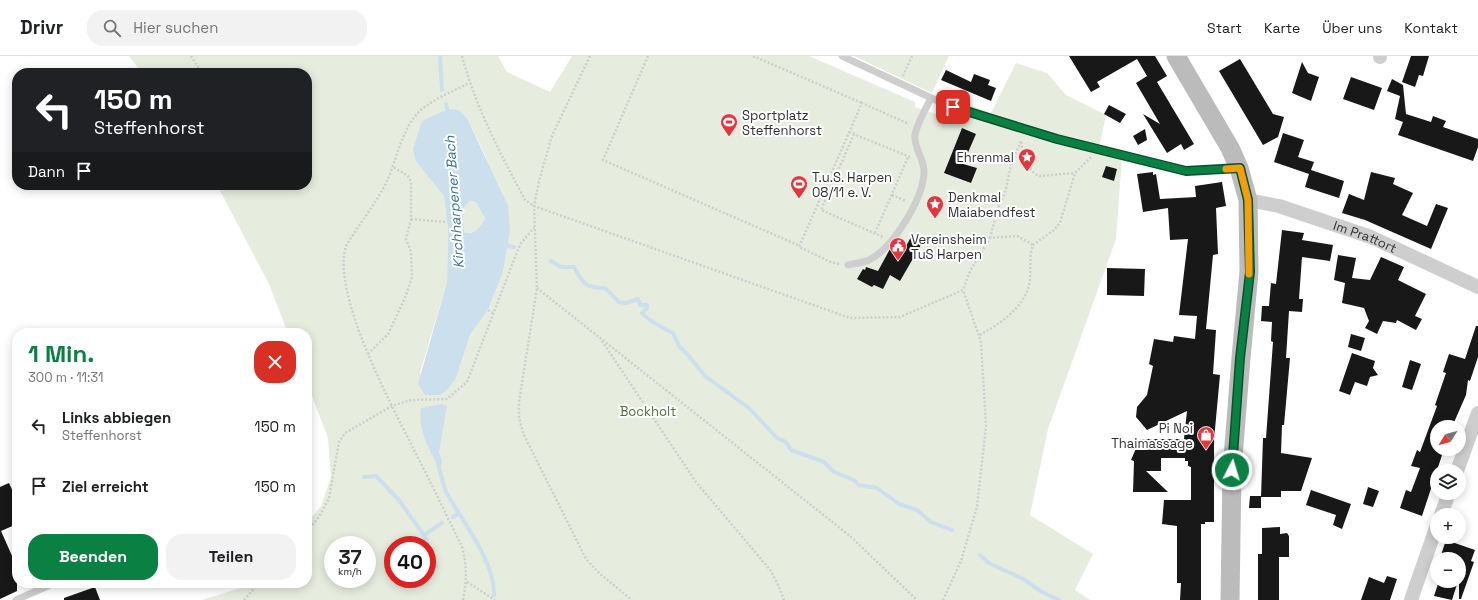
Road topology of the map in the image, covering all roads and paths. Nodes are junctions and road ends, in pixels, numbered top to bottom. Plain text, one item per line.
1 (191, 56) edge
2 (462, 56) edge
3 (590, 56) edge
4 (648, 56) edge
5 (753, 56) edge
6 (842, 56) edge
7 (912, 56) edge
8 (1176, 56) edge
9 (199, 68) edge
10 (470, 83) junction
11 (900, 84) junction
12 (931, 98) junction
13 (862, 103) junction
14 (918, 128) junction
15 (849, 132) junction
16 (854, 134) junction
17 (1101, 149) junction
18 (908, 157) junction
19 (922, 162) junction
20 (393, 167) junction
21 (1240, 168) junction
22 (1074, 173) junction
23 (892, 195) junction
24 (1248, 200) junction
25 (913, 205) junction
26 (534, 206) junction
27 (411, 219) junction
28 (446, 222) dead end
29 (534, 228) junction
30 (875, 233) junction
31 (990, 238) junction
32 (892, 241) junction
33 (1033, 245) junction
34 (800, 246) junction
35 (848, 265) joint
36 (1478, 287) edge
37 (537, 288) junction
38 (963, 290) junction
39 (488, 310) dead end
40 (493, 313) junction
41 (980, 335) junction
42 (600, 338) junction
43 (368, 354) junction
44 (392, 406) junction
45 (1478, 414) edge
46 (1460, 464) edge
47 (312, 525) edge
48 (1431, 544) edge
49 (467, 582) junction
50 (43, 588) edge
51 (255, 588) edge
52 (16, 600) edge
53 (244, 600) edge
54 (463, 600) edge
55 (495, 600) edge
56 (632, 600) edge
57 (784, 600) edge
58 (917, 600) edge
59 (943, 600) edge
60 (1230, 600) edge
61 (1411, 600) edge

1 - 9 path
2 - 10 path
3 - 26 path
4 - 34 path
5 - 13 path
6 - 11 lane
7 - 11 path
8 - 21 street
10 - 20 path
10 - 26 path
11 - 12 lane
12 - 14 lane
12 - 17 lane
13 - 14 path
13 - 15 path
14 - 19 lane
15 - 16 path
15 - 34 path
16 - 18 path
16 - 30 path
17 - 21 lane
17 - 22 path
18 - 19 path
18 - 23 path
19 - 25 lane
20 - 27 path
20 - 43 path
21 - 24 street
22 - 31 path
22 - 33 path
23 - 25 path
23 - 30 path
24 - 36 street, Im Prattort
24 - 60 street
25 - 32 lane
26 - 29 path
26 - 38 path
27 - 28 path
27 - 43 path
29 - 37 path
29 - 40 path
30 - 32 path
31 - 33 path
31 - 38 path
32 - 35 lane
33 - 41 path
34 - 35 path
37 - 42 path
37 - 56 path
38 - 41 path
39 - 40 path
40 - 44 path
41 - 59 path
42 - 57 path
42 - 58 path
43 - 44 path
44 - 47 path
44 - 49 path
45 - 46 street
48 - 61 street
49 - 54 path
49 - 55 path
50 - 52 lane
51 - 53 path

